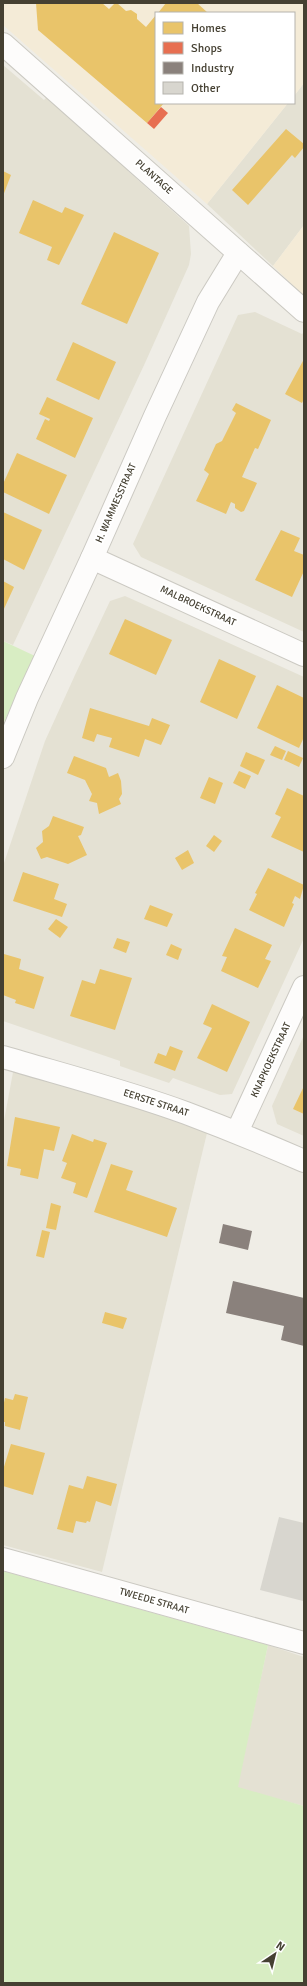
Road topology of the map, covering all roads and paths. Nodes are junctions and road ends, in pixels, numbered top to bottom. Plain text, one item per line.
1 (3, 44) edge
2 (238, 253) junction
3 (304, 311) edge
4 (92, 558) junction
5 (304, 655) edge
6 (3, 757) edge
7 (304, 987) edge
8 (3, 1057) edge
9 (238, 1132) junction
10 (304, 1161) edge
11 (3, 1559) edge
12 (304, 1643) edge

1 - 2 street, PLANTAGE
2 - 3 street, PLANTAGE
2 - 4 street, H. WAMMESSTRAAT
4 - 5 street, MALBROEKSTRAAT
4 - 6 street, H. WAMMESSTRAAT
7 - 9 street, KNAPKOEKSTRAAT
8 - 9 street, EERSTE STRAAT
9 - 10 street, EERSTE STRAAT
11 - 12 street, TWEEDE STRAAT

